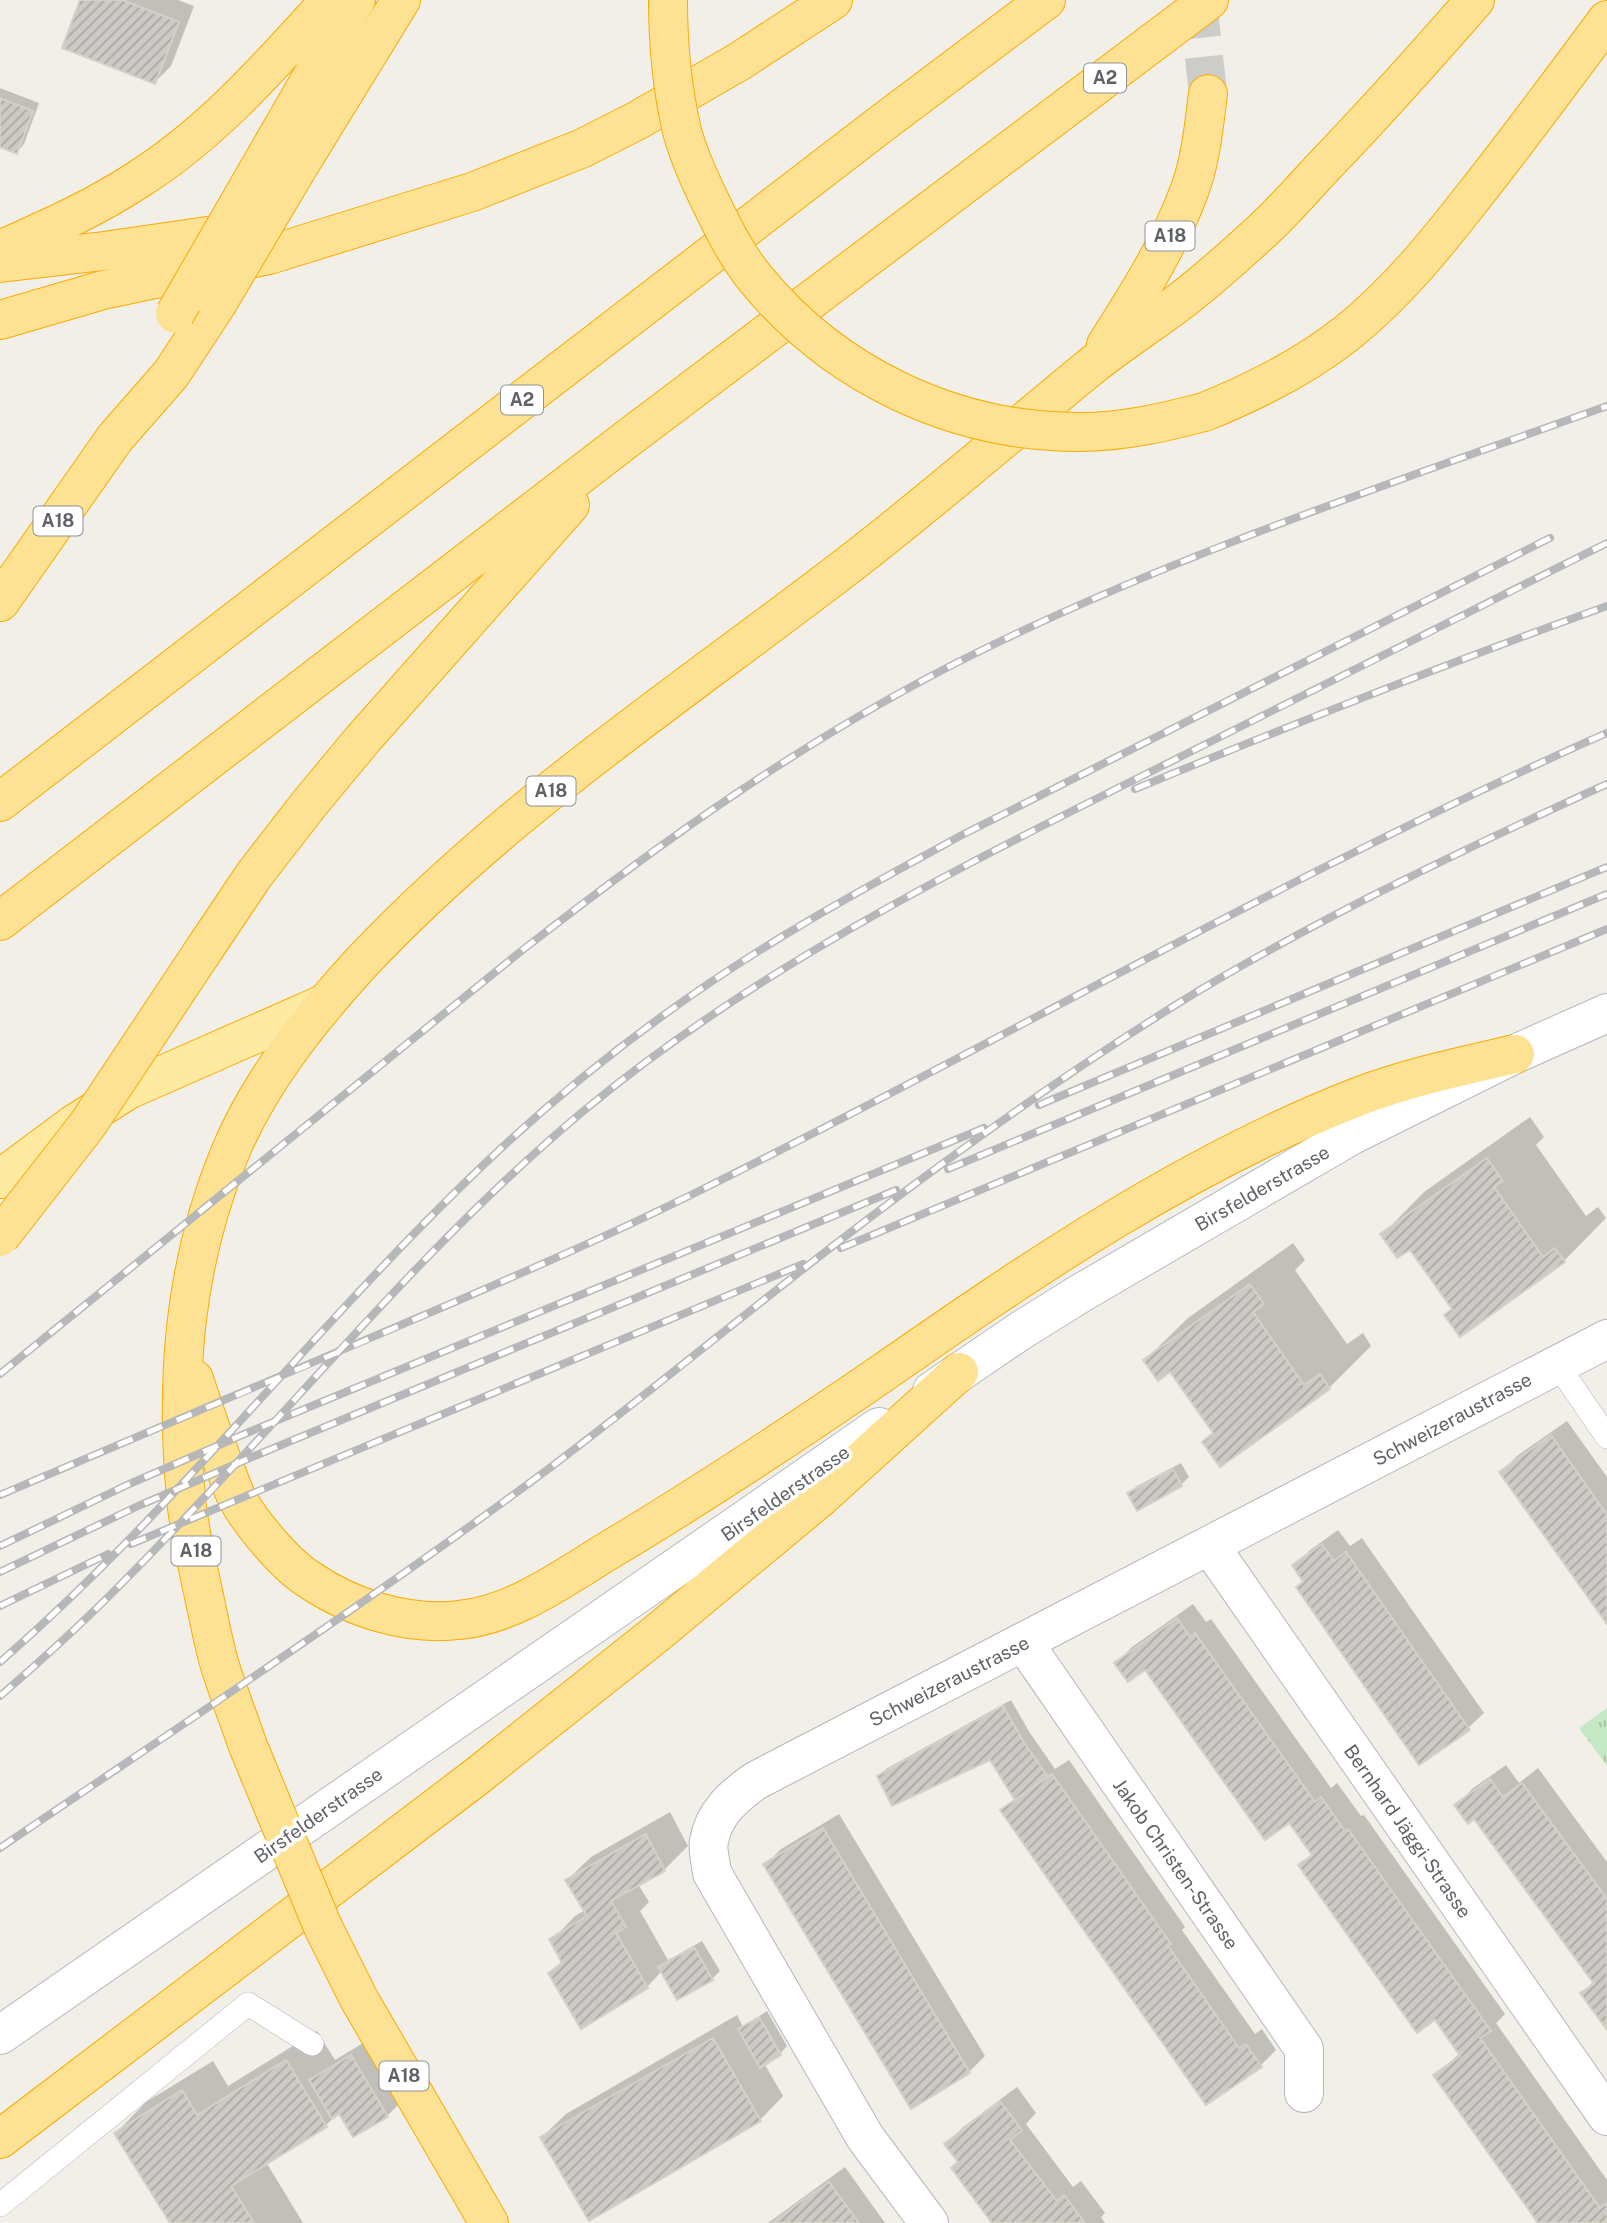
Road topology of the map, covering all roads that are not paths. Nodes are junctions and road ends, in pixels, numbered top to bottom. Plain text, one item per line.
1 (330, 0) edge
2 (356, 0) edge
3 (401, 0) edge
4 (668, 0) edge
5 (833, 0) edge
6 (1046, 0) edge
7 (1209, 0) edge
8 (1475, 0) edge
9 (1607, 20) edge
10 (1208, 94) tunnel mouth
11 (282, 161) junction
12 (407, 211) junction
13 (0, 250) edge
14 (0, 263) edge
15 (0, 320) edge
16 (1094, 364) junction
17 (115, 438) junction
18 (627, 439) junction
19 (0, 602) edge
20 (0, 802) edge
21 (0, 920) edge
22 (326, 1003) junction
23 (1607, 1013) edge
24 (1515, 1054) junction
25 (0, 1179) edge
26 (0, 1237) edge
27 (1607, 1339) edge
28 (184, 1350) junction
29 (1557, 1364) junction
30 (959, 1372) junction
31 (1607, 1437) edge
32 (1210, 1546) junction
33 (1024, 1643) junction
34 (0, 2035) edge
35 (312, 2044) dead end
36 (1304, 2093) dead end
37 (1607, 2116) edge
38 (0, 2140) edge
39 (0, 2205) edge
40 (489, 2223) edge
41 (929, 2223) edge

1 - 13 highway
2 - 11 highway
3 - 11 highway, A18
4 - 9 highway, bridge
5 - 12 highway
6 - 20 highway, A2
7 - 18 highway, A2
8 - 16 highway
10 - 16 highway, A18
11 - 17 highway, bridge
11 - 17 highway, A18, bridge
12 - 14 highway
12 - 15 highway
16 - 22 highway, A18
17 - 19 highway, A18
18 - 21 highway, A2
18 - 26 highway, bridge
22 - 25 highway, A18
22 - 28 highway, A18
23 - 24 street, Birsfelderstrasse
24 - 28 highway
24 - 30 street, Birsfelderstrasse
27 - 29 street, Schweizeraustrasse
28 - 40 highway, A18, bridge
29 - 31 lane
29 - 32 street, Schweizeraustrasse
30 - 34 street, Birsfelderstrasse
30 - 38 highway
32 - 33 street, Schweizeraustrasse
32 - 37 street, Bernhard Jäggi-Strasse
33 - 36 street, Jakob Christen-Strasse
33 - 41 street, Schweizeraustrasse
35 - 39 lane

